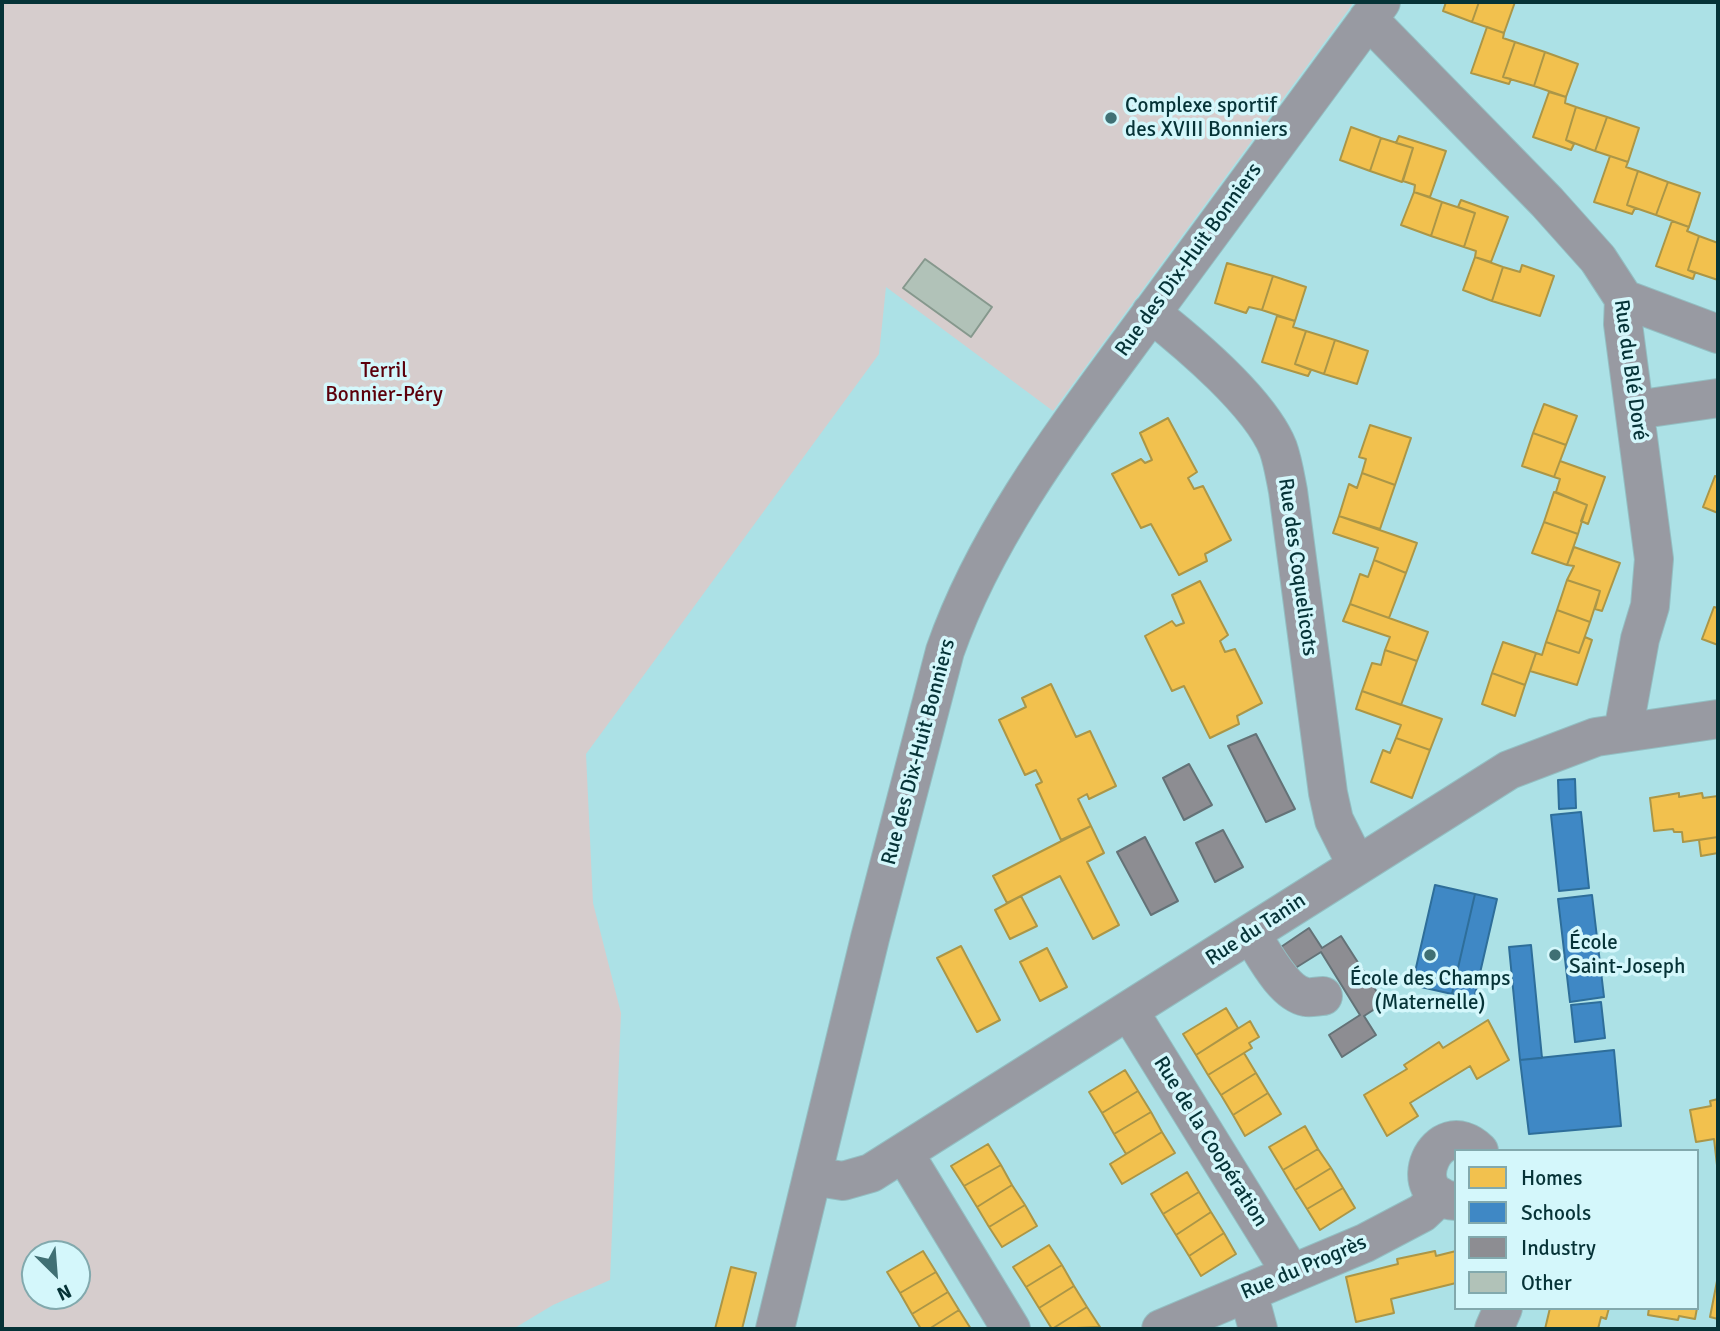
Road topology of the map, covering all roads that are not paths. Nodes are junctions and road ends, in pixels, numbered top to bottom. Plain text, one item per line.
1 (1375, 10) edge
2 (1624, 299) junction
3 (1151, 313) junction
4 (1718, 334) edge
5 (1718, 398) edge
6 (1635, 410) junction
7 (1718, 719) edge
8 (1623, 732) junction
9 (1357, 866) junction
10 (1251, 934) junction
11 (1323, 996) dead end
12 (1129, 1010) junction
13 (1476, 1149) edge
14 (904, 1153) junction
15 (812, 1176) junction
16 (1448, 1198) edge
17 (1291, 1273) junction
18 (1248, 1292) junction
19 (1502, 1310) edge
20 (775, 1329) edge
21 (1011, 1329) edge
22 (1161, 1329) edge
23 (1258, 1329) edge
24 (1494, 1329) edge

1 - 2 street, Rue du Blé Doré
1 - 3 street, Rue des Dix-Huit Bonniers
2 - 4 street
2 - 6 street, Rue du Blé Doré
3 - 9 street, Rue des Coquelicots
3 - 15 street, Rue des Dix-Huit Bonniers
5 - 6 street
6 - 8 street, Rue du Blé Doré
7 - 8 street, Rue du Tanin
8 - 9 street, Rue du Tanin
9 - 10 street, Rue du Tanin
10 - 11 street
10 - 12 street, Rue du Tanin
12 - 14 street, Rue du Tanin
12 - 17 street, Rue de la Coopération
13 - 16 street, Rue du Progrès
14 - 15 street, Rue du Tanin
14 - 21 street
15 - 20 street, Rue des Dix-Huit Bonniers
16 - 17 street, Rue du Progrès
17 - 18 street, Rue du Progrès
18 - 22 street, Rue du Progrès
18 - 23 street
19 - 24 street

